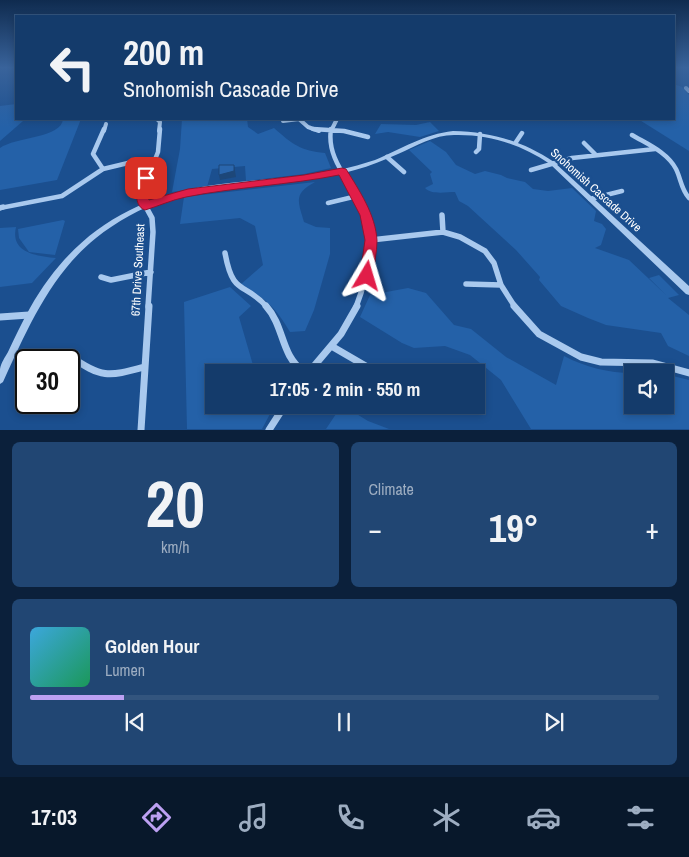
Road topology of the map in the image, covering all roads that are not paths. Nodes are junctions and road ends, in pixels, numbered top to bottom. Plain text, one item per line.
1 (158, 120) edge
2 (290, 120) edge
3 (300, 120) edge
4 (336, 120) edge
5 (282, 121) dead end
6 (106, 124) dead end
7 (330, 131) junction
8 (522, 133) dead end
9 (480, 134) junction
10 (632, 135) dead end
11 (368, 137) dead end
12 (516, 142) junction
13 (584, 143) dead end
14 (655, 149) junction
15 (476, 152) dead end
16 (595, 154) junction
17 (387, 157) junction
18 (154, 161) junction
19 (552, 163) junction
20 (104, 169) junction
21 (531, 170) dead end
22 (342, 172) junction
23 (404, 172) dead end
24 (622, 191) dead end
25 (357, 196) junction
26 (689, 198) edge
27 (590, 199) junction
28 (328, 203) dead end
29 (145, 206) junction
30 (0, 208) edge
31 (442, 215) dead end
32 (443, 232) junction
33 (371, 240) junction
34 (225, 253) dead end
35 (151, 272) junction
36 (101, 277) dead end
37 (466, 284) dead end
38 (501, 285) junction
39 (689, 291) edge
40 (29, 315) junction
41 (0, 317) edge
42 (333, 347) junction
43 (80, 363) edge
44 (295, 364) edge
45 (317, 364) edge
46 (362, 364) edge
47 (144, 367) junction
48 (689, 373) edge
49 (0, 379) edge
50 (279, 414) edge
51 (141, 430) edge
52 (269, 430) edge

1 - 18 street, 67th Drive Southeast
2 - 5 street
3 - 7 street
4 - 7 street
6 - 20 street
7 - 11 street
7 - 22 street
8 - 12 street
9 - 12 street, Snohomish Cascade Drive
9 - 15 street
9 - 17 street, Snohomish Cascade Drive
10 - 14 street
12 - 19 street, Snohomish Cascade Drive
13 - 16 street
14 - 16 street
14 - 26 street
16 - 19 street
17 - 22 street, Snohomish Cascade Drive
17 - 23 street
18 - 20 street
18 - 29 street, 67th Drive Southeast
19 - 21 street
19 - 27 street, Snohomish Cascade Drive
20 - 30 street
22 - 25 street
22 - 29 street, Snohomish Cascade Drive
24 - 27 street
25 - 28 street
25 - 33 street
27 - 39 street, Snohomish Cascade Drive
29 - 35 street, 67th Drive Southeast
29 - 40 street, Snohomish Cascade Drive
31 - 32 street
32 - 33 street
32 - 38 street
33 - 42 street
34 - 44 street
35 - 36 street
35 - 47 street, 67th Drive Southeast
37 - 38 street
38 - 48 street
40 - 41 street
40 - 49 street, Snohomish Cascade Drive
42 - 45 street
42 - 46 street
43 - 47 street
47 - 51 street, 67th Drive Southeast
50 - 52 street

